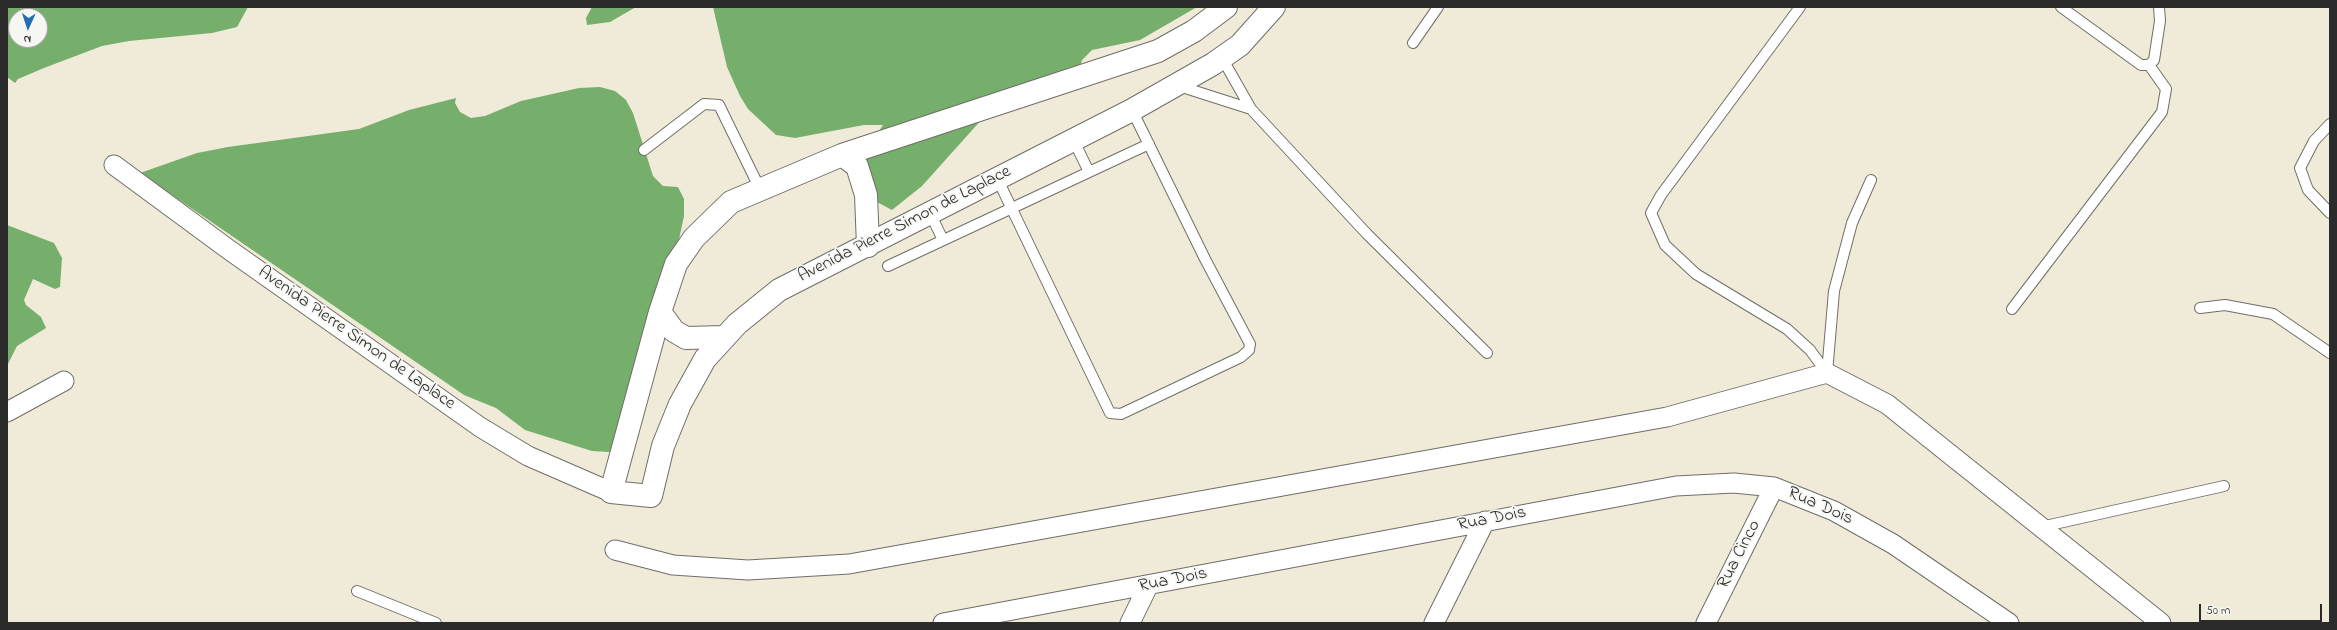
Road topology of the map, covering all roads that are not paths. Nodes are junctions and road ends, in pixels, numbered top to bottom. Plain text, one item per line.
1 (1226, 7) edge
2 (1438, 7) edge
3 (1800, 7) edge
4 (2060, 7) edge
5 (2158, 7) edge
6 (1270, 8) edge
7 (1413, 43) dead end
8 (1222, 58) junction
9 (2148, 65) junction
10 (1176, 85) junction
11 (1251, 109) junction
12 (1132, 110) junction
13 (2330, 124) edge
14 (1073, 139) junction
15 (1149, 144) junction
16 (644, 150) dead end
17 (842, 155) junction
18 (114, 165) dead end
19 (1090, 172) junction
20 (997, 178) junction
21 (1871, 180) dead end
22 (760, 189) junction
23 (1012, 208) junction
24 (930, 213) junction
25 (2330, 213) edge
26 (943, 240) junction
27 (868, 246) junction
28 (888, 266) dead end
29 (2200, 308) dead end
30 (2012, 309) dead end
31 (660, 312) junction
32 (725, 337) junction
33 (1487, 353) dead end
34 (2330, 353) edge
35 (1828, 373) junction
36 (64, 380) dead end
37 (7, 412) edge
38 (2224, 486) dead end
39 (1774, 487) junction
40 (611, 492) junction
41 (1485, 521) junction
42 (2040, 527) junction
43 (615, 550) dead end
44 (1148, 586) junction
45 (358, 591) dead end
46 (1987, 616) edge
47 (436, 623) edge
48 (943, 623) edge
49 (1130, 623) edge
50 (1434, 623) edge
51 (1706, 623) edge
52 (2009, 623) edge
53 (2161, 623) edge

1 - 17 street
2 - 7 lane
3 - 35 lane
4 - 9 lane
5 - 9 lane
6 - 8 street, Avenida Pierre Simon de Laplace
8 - 10 street, Avenida Pierre Simon de Laplace
8 - 11 lane
9 - 30 lane
10 - 11 lane
10 - 12 street, Avenida Pierre Simon de Laplace
11 - 33 lane
12 - 14 street, Avenida Pierre Simon de Laplace
12 - 15 lane
13 - 25 lane
14 - 19 lane
14 - 20 street, Avenida Pierre Simon de Laplace
15 - 19 lane
15 - 23 lane
16 - 22 lane
17 - 22 street
17 - 27 street
18 - 40 street, Avenida Pierre Simon de Laplace
19 - 23 lane
20 - 23 lane
20 - 24 street, Avenida Pierre Simon de Laplace
21 - 35 lane
22 - 31 street
23 - 26 lane
24 - 26 lane
24 - 27 street, Avenida Pierre Simon de Laplace
26 - 28 lane
27 - 32 street, Avenida Pierre Simon de Laplace
29 - 34 lane
31 - 32 street
31 - 40 street
32 - 40 street, Avenida Pierre Simon de Laplace
35 - 42 street
35 - 43 street
36 - 37 street
38 - 42 lane
39 - 41 street, Rua Dois
39 - 46 street, Rua Dois
39 - 51 street, Rua Cinco
41 - 44 street, Rua Dois
41 - 50 street
42 - 53 street
44 - 48 street, Rua Dois
44 - 49 street
45 - 47 lane
46 - 52 street, Rua Dois

